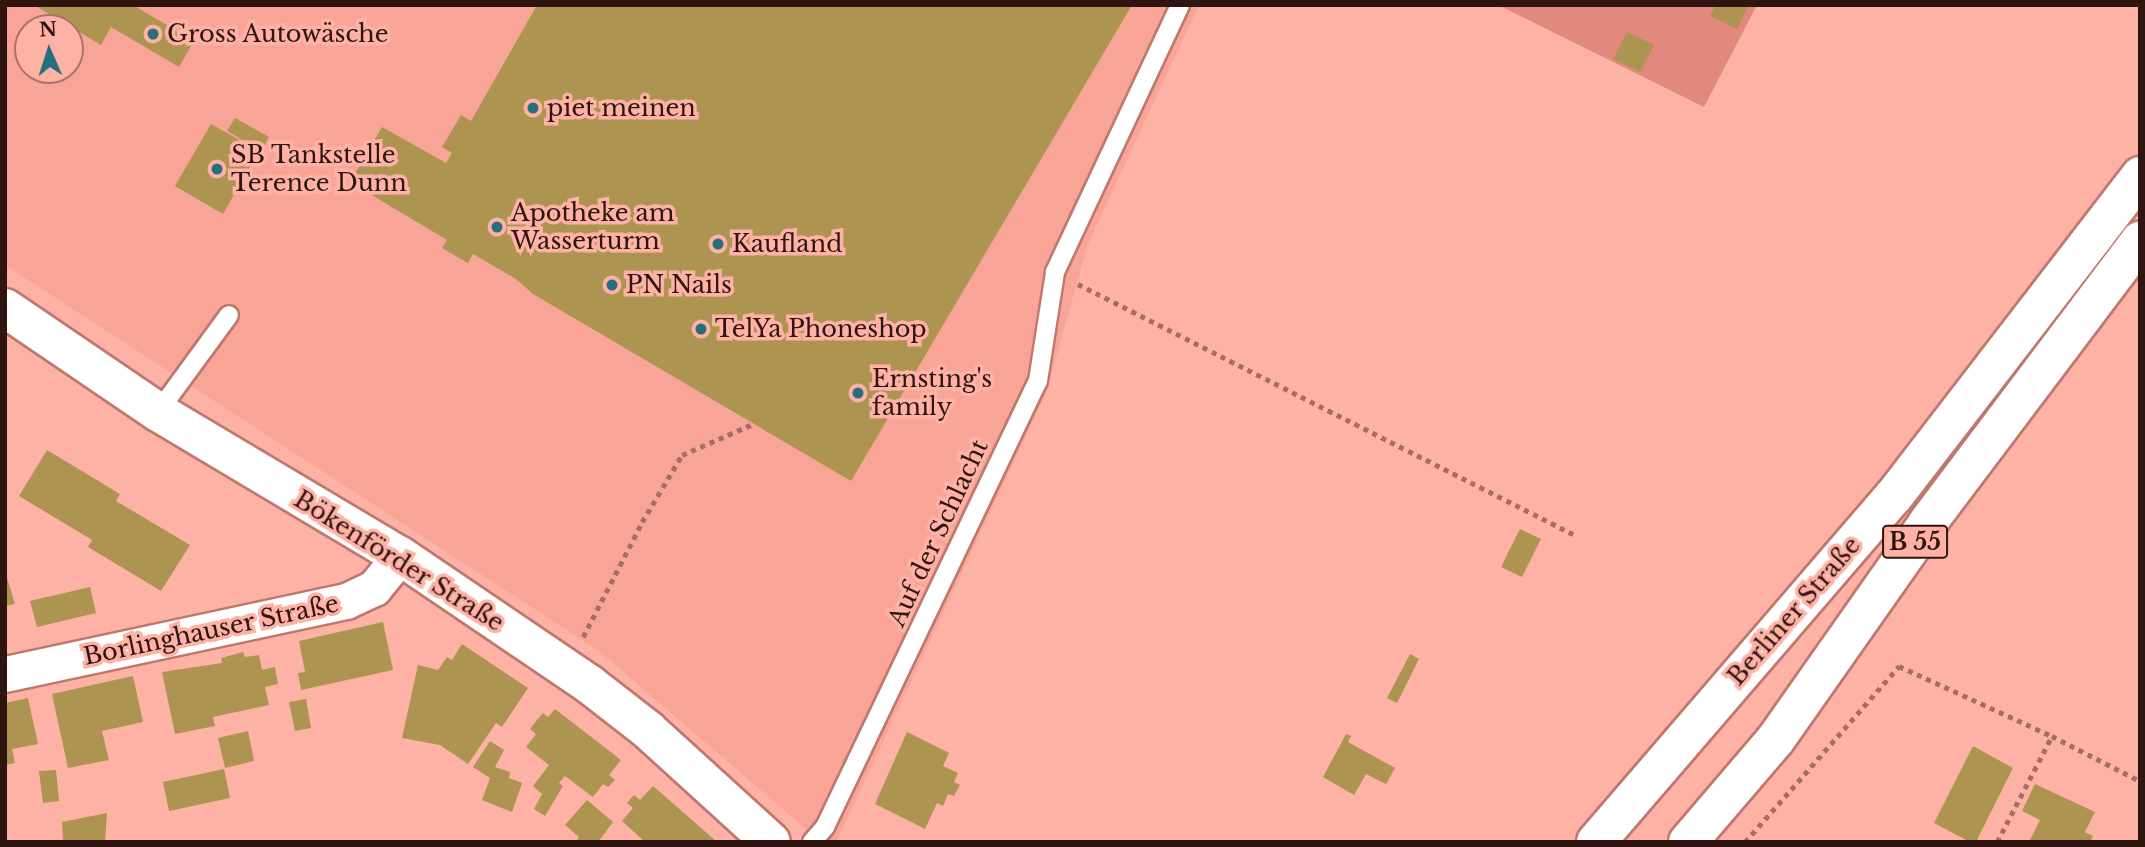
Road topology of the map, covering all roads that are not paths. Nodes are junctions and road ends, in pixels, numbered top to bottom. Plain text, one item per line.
1 (1180, 5) edge
2 (2140, 176) edge
3 (2140, 241) edge
4 (5, 308) edge
5 (229, 315) dead end
6 (158, 412) junction
7 (400, 556) junction
8 (5, 674) edge
9 (771, 842) edge
10 (812, 842) edge
11 (1596, 842) edge
12 (1688, 842) edge

1 - 10 lane, Auf der Schlacht
2 - 11 main road, Berliner Straße / B 55
3 - 12 main road, Berliner Straße / B 55
4 - 6 main road, Bökenförder Straße
5 - 6 lane
6 - 7 main road, Bökenförder Straße
7 - 8 street, Borlinghauser Straße
7 - 9 main road, Bökenförder Straße

